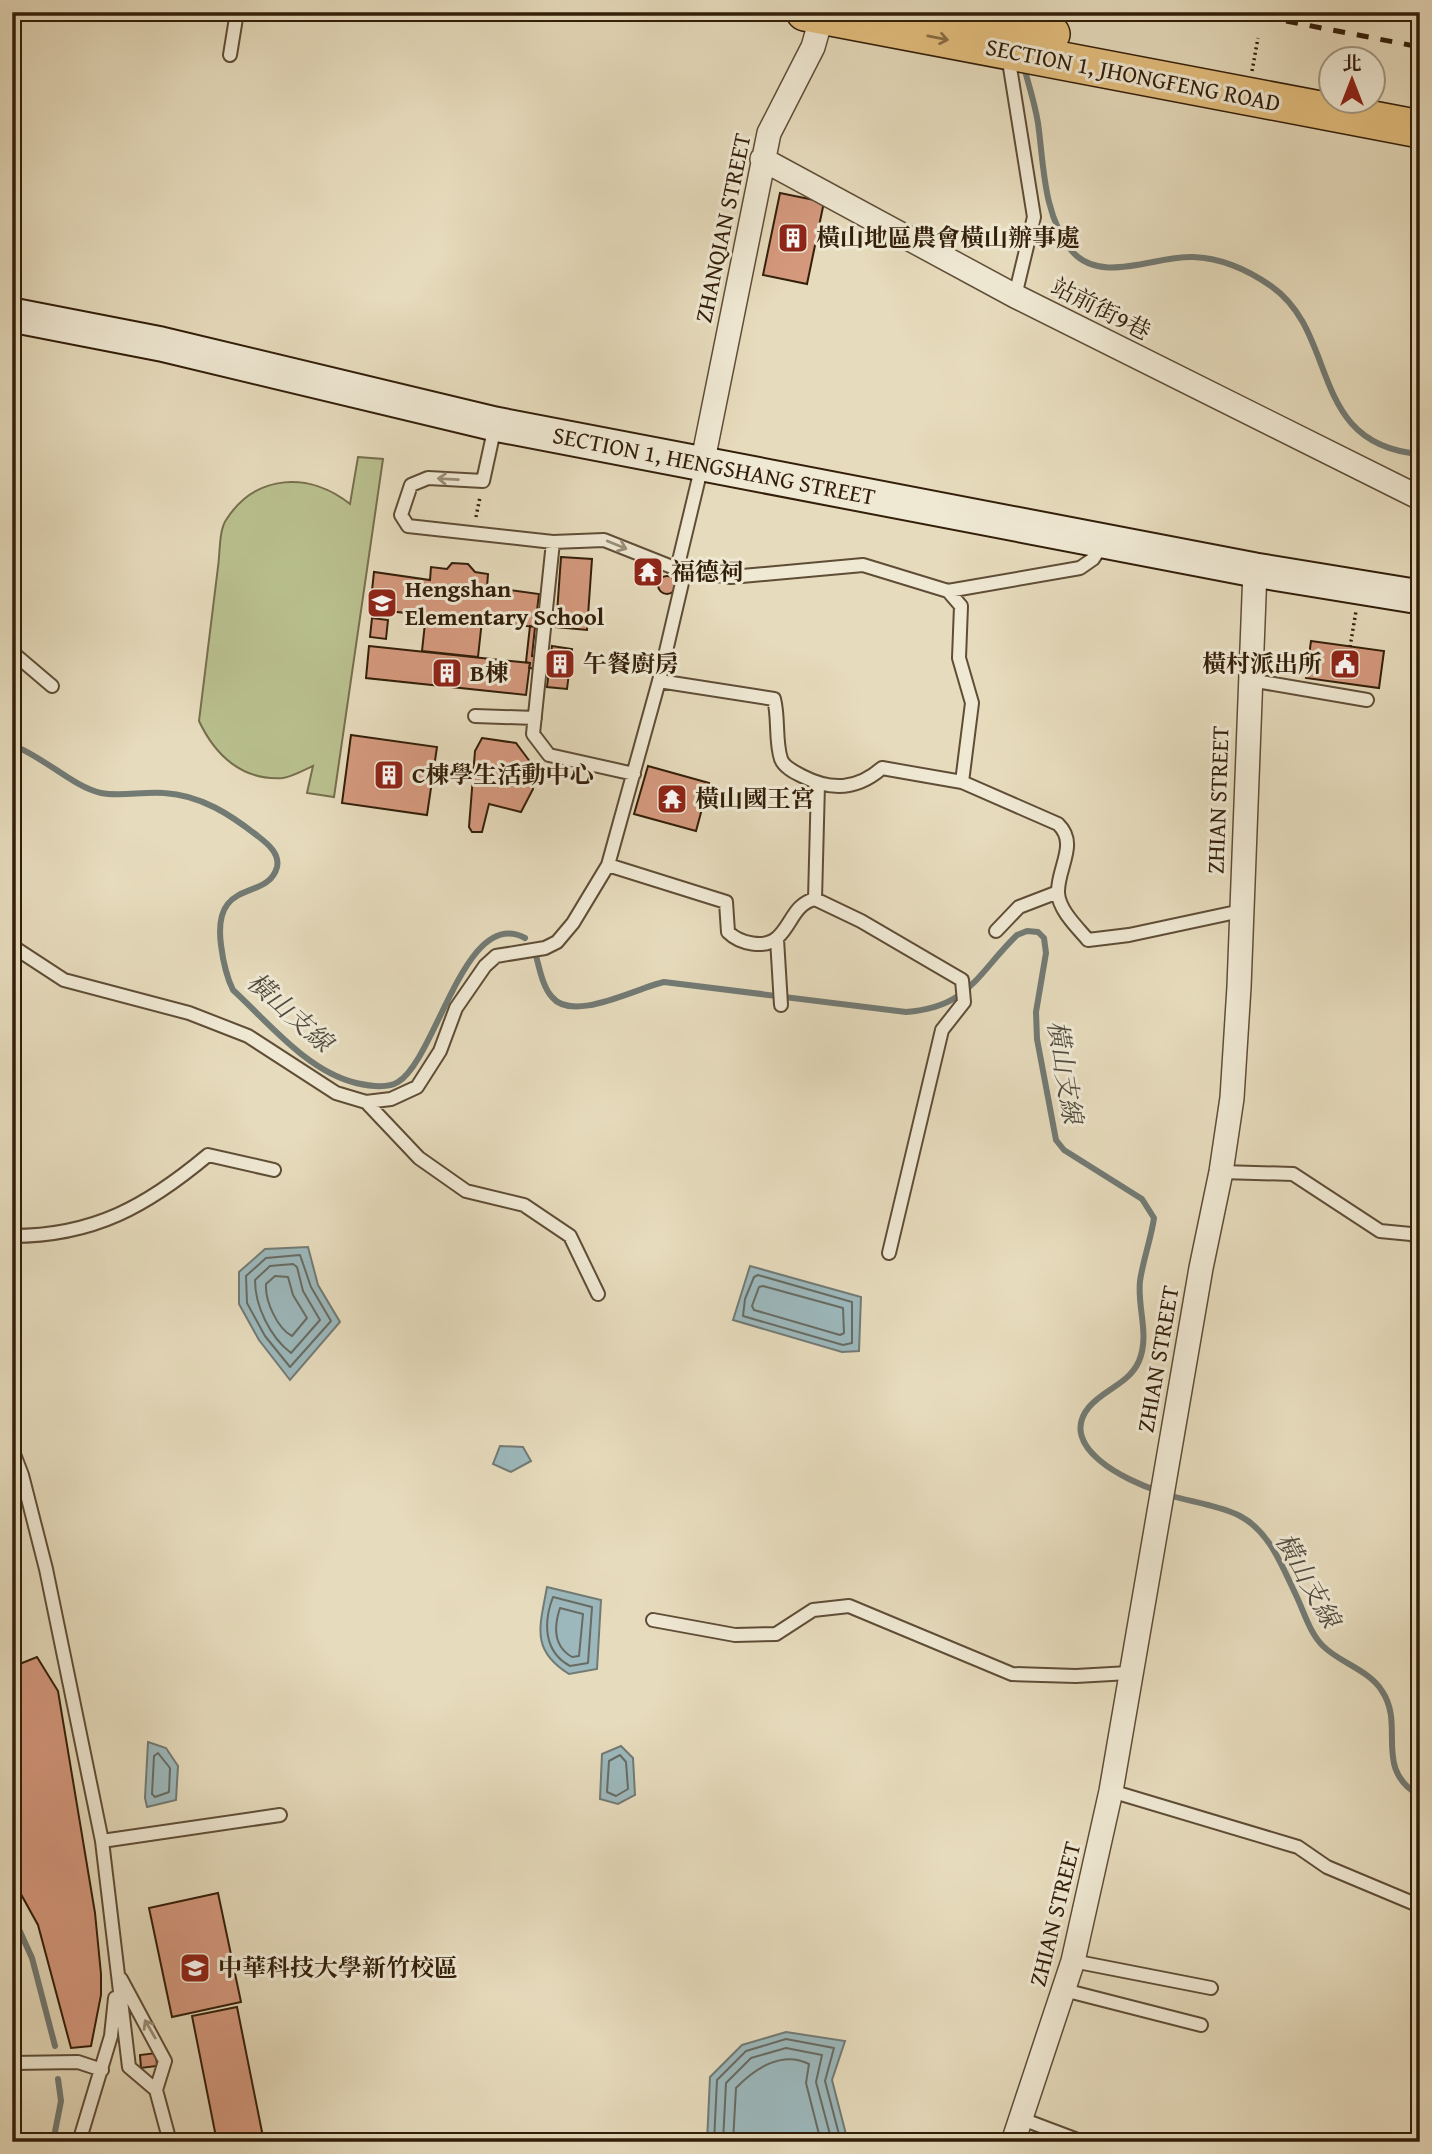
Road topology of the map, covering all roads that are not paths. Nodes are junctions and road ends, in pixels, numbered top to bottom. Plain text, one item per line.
1 (237, 12) edge
2 (942, 12) edge
3 (817, 13) edge
4 (1007, 51) junction
5 (230, 55) dead end
6 (1316, 82) edge
7 (1386, 98) edge
8 (1420, 105) edge
9 (1420, 129) edge
10 (762, 159) junction
11 (1015, 296) junction
12 (12, 314) edge
13 (495, 424) junction
14 (702, 465) junction
15 (1420, 498) edge
16 (1105, 541) junction
17 (553, 542) junction
18 (677, 569) junction
19 (1255, 570) junction
20 (948, 591) junction
21 (1420, 597) edge
22 (12, 652) edge
23 (1250, 680) junction
24 (659, 681) junction
25 (52, 685) dead end
26 (1367, 700) dead end
27 (475, 716) dead end
28 (535, 718) junction
29 (634, 774) junction
30 (962, 782) junction
31 (818, 785) junction
32 (608, 864) junction
33 (1058, 892) junction
34 (815, 899) junction
35 (1241, 911) junction
36 (996, 931) dead end
37 (777, 939) junction
38 (12, 946) edge
39 (781, 1005) dead end
40 (366, 1102) junction
41 (274, 1170) dead end
42 (1221, 1172) junction
43 (12, 1237) edge
44 (1420, 1240) edge
45 (889, 1253) dead end
46 (598, 1294) dead end
47 (12, 1449) edge
48 (653, 1620) dead end
49 (1129, 1673) junction
50 (1111, 1791) junction
51 (281, 1815) dead end
52 (102, 1841) junction
53 (1420, 1906) edge
54 (1073, 1961) junction
55 (117, 1973) junction
56 (1211, 1988) dead end
57 (1064, 1990) junction
58 (1201, 2025) dead end
59 (12, 2063) edge
60 (102, 2070) junction
61 (156, 2090) junction
62 (1022, 2119) junction
63 (79, 2142) edge
64 (170, 2142) edge
65 (1013, 2142) edge
66 (1083, 2142) edge

1 - 5 lane
2 - 6 main road, SECTION 1, JHONGFENG ROAD
3 -> 4 main road, SECTION 1, JHONGFENG ROAD
3 - 10 street, ZHANQIAN STREET
4 - 9 main road, SECTION 1, JHONGFENG ROAD
4 - 11 lane
7 - 8 main road
10 - 11 street, 站前街9巷
10 - 14 street, ZHANQIAN STREET
11 - 15 street, 站前街9巷
12 - 13 street, SECTION 1, HENGSHANG STREET
13 - 14 street, SECTION 1, HENGSHANG STREET
13 -> 17 lane
14 - 16 street, SECTION 1, HENGSHANG STREET
14 - 18 lane
16 - 19 street, SECTION 1, HENGSHANG STREET
16 - 20 lane
17 -> 18 lane
17 - 28 lane
18 - 20 lane
18 - 24 lane
19 - 21 street, SECTION 1, HENGSHANG STREET
19 - 23 street, ZHIAN STREET
20 - 30 lane
22 - 25 lane
23 - 26 lane
23 - 35 street, ZHIAN STREET
24 - 29 lane
24 - 31 lane
27 - 28 lane
28 - 29 lane
29 - 32 lane
30 - 31 lane
30 - 33 lane
31 - 34 lane
32 - 37 lane
32 - 40 lane
33 - 35 lane
33 - 36 lane
34 - 37 lane
34 - 45 lane
35 - 42 street, ZHIAN STREET
37 - 39 lane
38 - 40 lane
40 - 46 lane
41 - 43 lane
42 - 44 lane
42 - 49 street, ZHIAN STREET
47 - 52 lane
48 - 49 lane
49 - 50 street, ZHIAN STREET
50 - 53 lane
50 - 54 street, ZHIAN STREET
51 - 52 lane
52 - 55 lane
54 - 56 lane
54 - 57 street, ZHIAN STREET
55 - 60 lane
55 - 61 lane
61 -> 55 lane
57 - 58 lane
57 - 62 street, ZHIAN STREET
59 - 60 lane
60 - 63 lane
61 - 64 lane
62 - 65 street, ZHIAN STREET
62 - 66 lane

